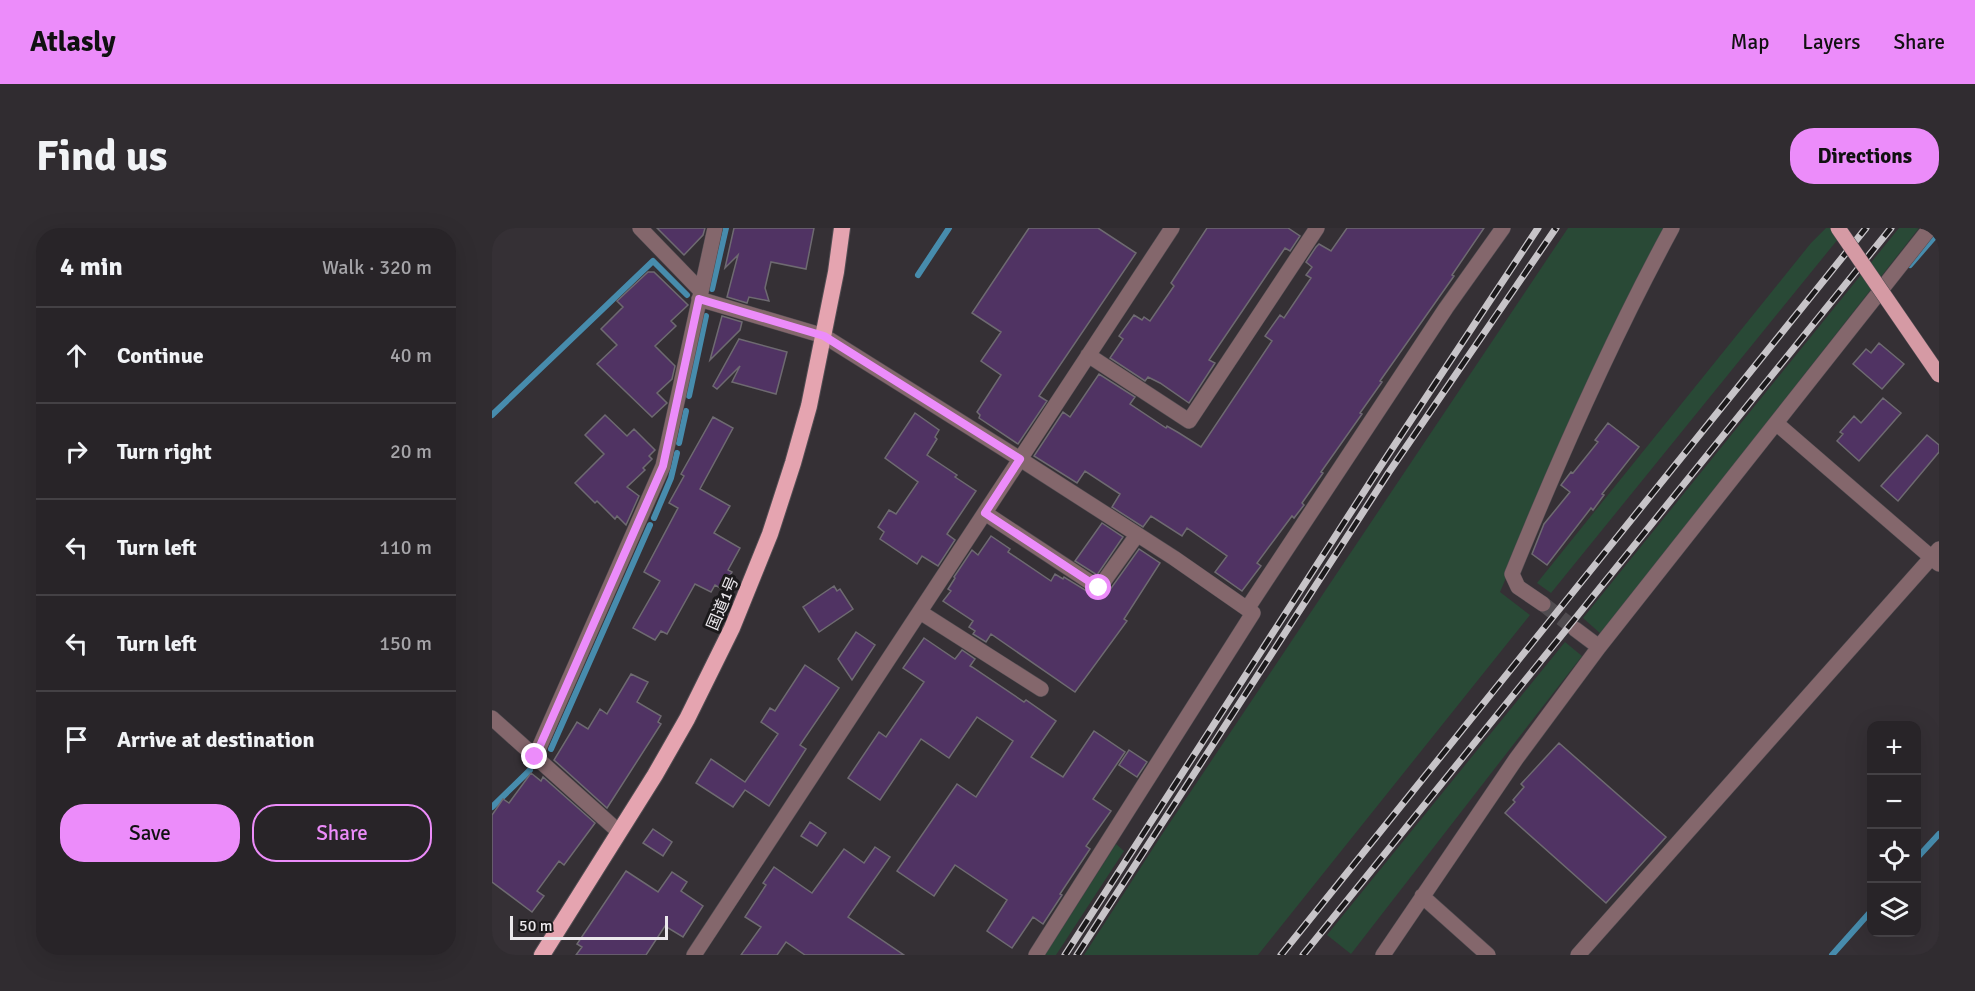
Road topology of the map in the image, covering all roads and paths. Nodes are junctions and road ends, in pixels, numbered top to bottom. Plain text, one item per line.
1 (640, 228) edge
2 (715, 228) edge
3 (842, 228) edge
4 (1172, 228) edge
5 (1317, 228) edge
6 (1503, 228) edge
7 (1672, 228) edge
8 (1838, 228) edge
9 (1930, 228) edge
10 (700, 295) junction
11 (824, 336) junction
12 (1088, 355) junction
13 (1939, 375) edge
14 (1776, 423) junction
15 (1020, 459) junction
16 (985, 513) junction
17 (1137, 535) junction
18 (1937, 557) edge
19 (1543, 604) tunnel mouth
20 (1247, 609) junction
21 (920, 612) junction
22 (1575, 629) tunnel mouth
23 (1599, 647) junction
24 (1041, 689) dead end
25 (492, 718) edge
26 (535, 757) junction
27 (618, 831) junction
28 (1422, 896) junction
29 (544, 953) edge
30 (694, 955) edge
31 (1036, 955) edge
32 (1383, 955) edge
33 (1488, 955) edge
34 (1578, 955) edge

1 - 10 street
2 - 10 street
3 - 11 highway, 国道1号
4 - 12 street
5 - 12 street
6 - 20 street
7 - 19 street
8 - 13 main road, bridge
9 - 14 street
10 - 11 street
10 - 26 street
11 - 15 street
11 - 27 highway, 国道1号
12 - 15 street
14 - 18 street
14 - 23 street
15 - 16 street
15 - 17 street
16 - 17 street
16 - 21 street
17 - 20 street
18 - 34 street
20 - 31 street
21 - 24 street
21 - 30 street
22 - 23 street
23 - 28 street
25 - 26 street
26 - 27 street
27 - 29 highway, 国道1号
28 - 32 street
28 - 33 street

